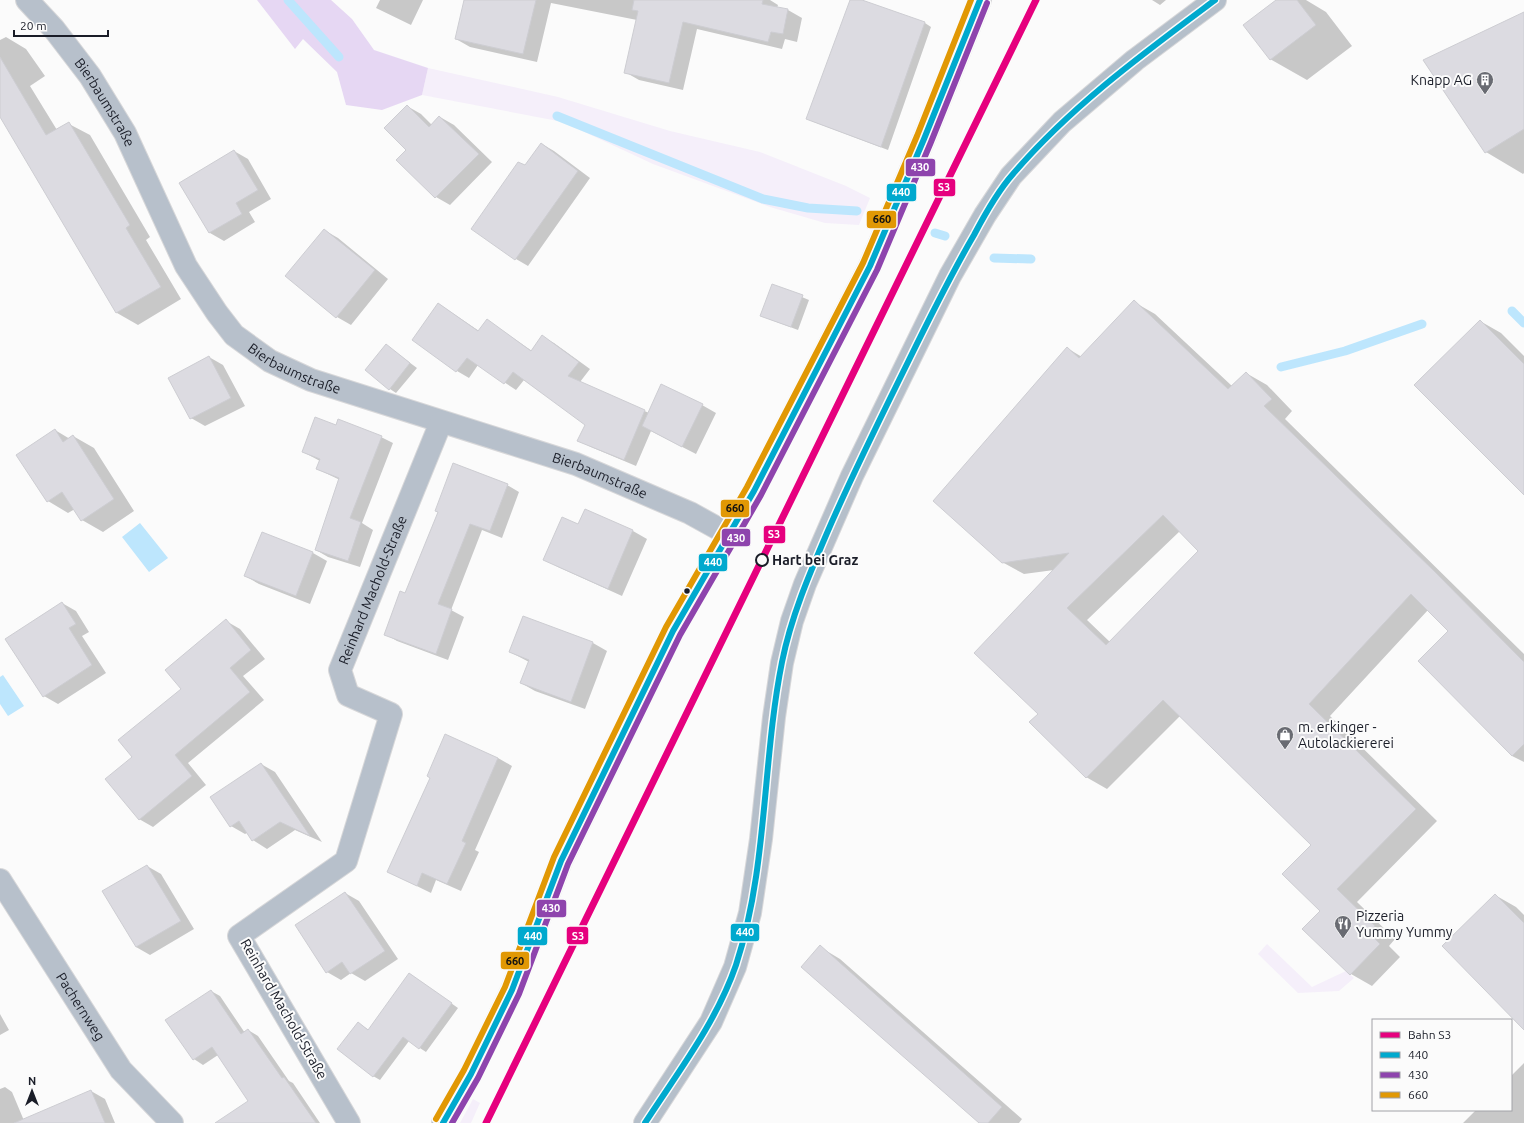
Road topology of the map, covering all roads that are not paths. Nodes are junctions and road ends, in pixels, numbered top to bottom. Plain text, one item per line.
1 (27, 0) edge
2 (980, 0) edge
3 (1215, 0) edge
4 (441, 422) junction
5 (728, 534) junction
6 (0, 880) edge
7 (172, 1123) edge
8 (349, 1123) edge
9 (443, 1123) edge
10 (645, 1123) edge

1 - 4 street, Bierbaumstraße
2 - 5 street
3 - 10 main road
4 - 5 street, Bierbaumstraße
4 - 8 street, Reinhard Machold-Straße
5 - 9 street
6 - 7 street, Pachernweg

